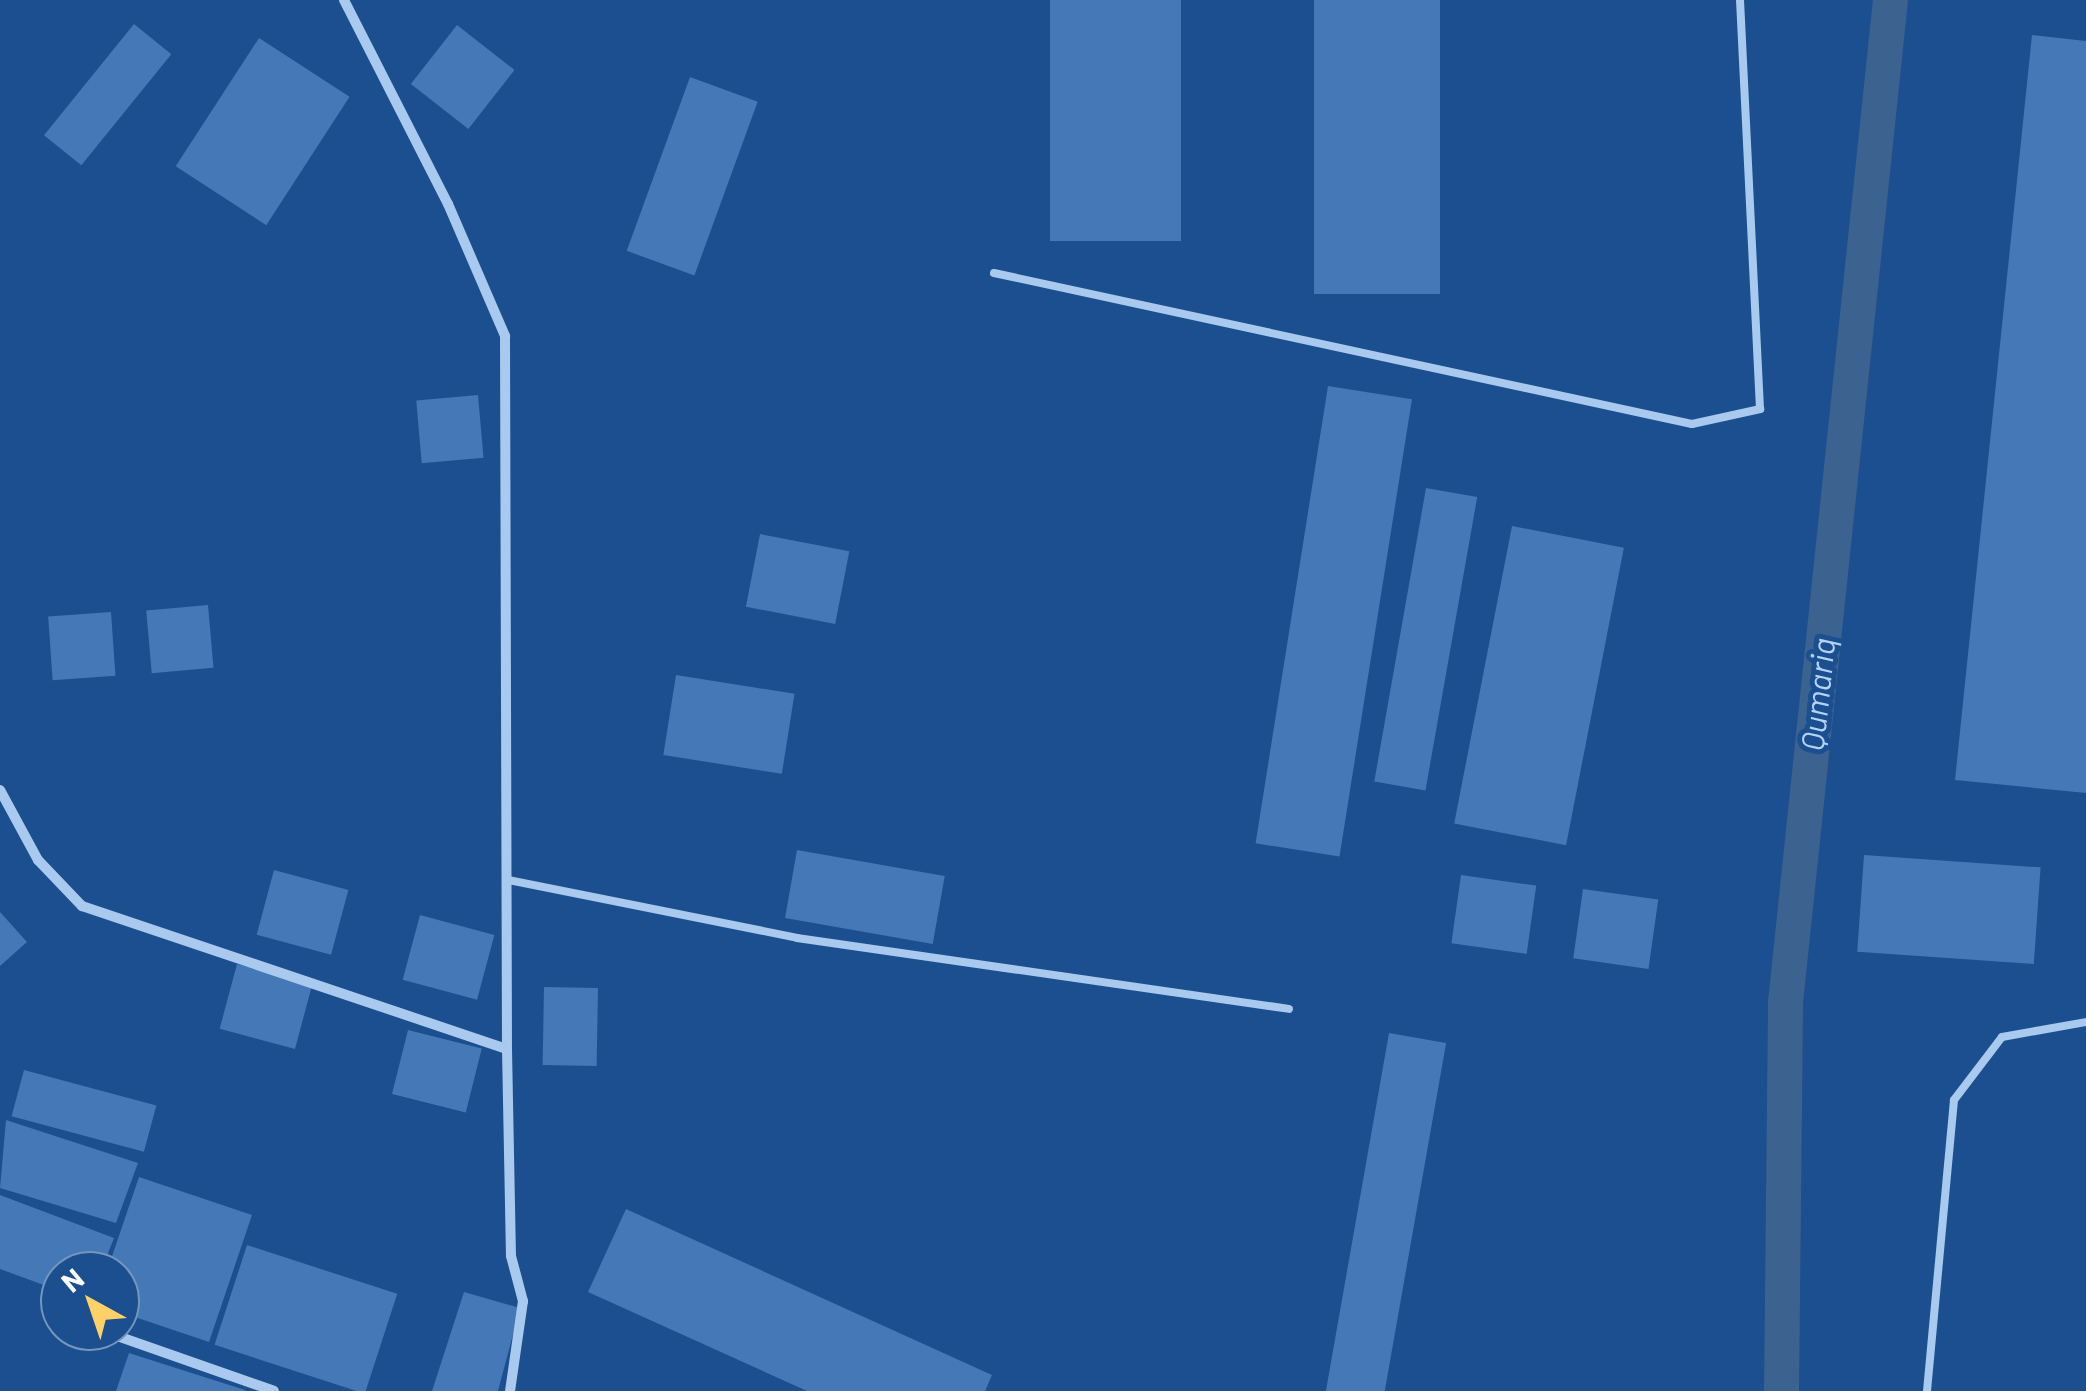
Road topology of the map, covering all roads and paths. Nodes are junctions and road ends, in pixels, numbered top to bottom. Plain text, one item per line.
1 (344, 0) edge
2 (1740, 0) edge
3 (994, 274) dead end
4 (0, 790) edge
5 (508, 880) junction
6 (1290, 1009) dead end
7 (2086, 1022) edge
8 (507, 1048) junction
9 (140, 1344) edge
10 (274, 1391) edge
11 (510, 1391) edge
12 (1926, 1391) edge

1 - 5 street
2 - 3 lane
4 - 8 street
5 - 6 lane
5 - 8 street
7 - 12 lane
8 - 11 street
9 - 10 street

